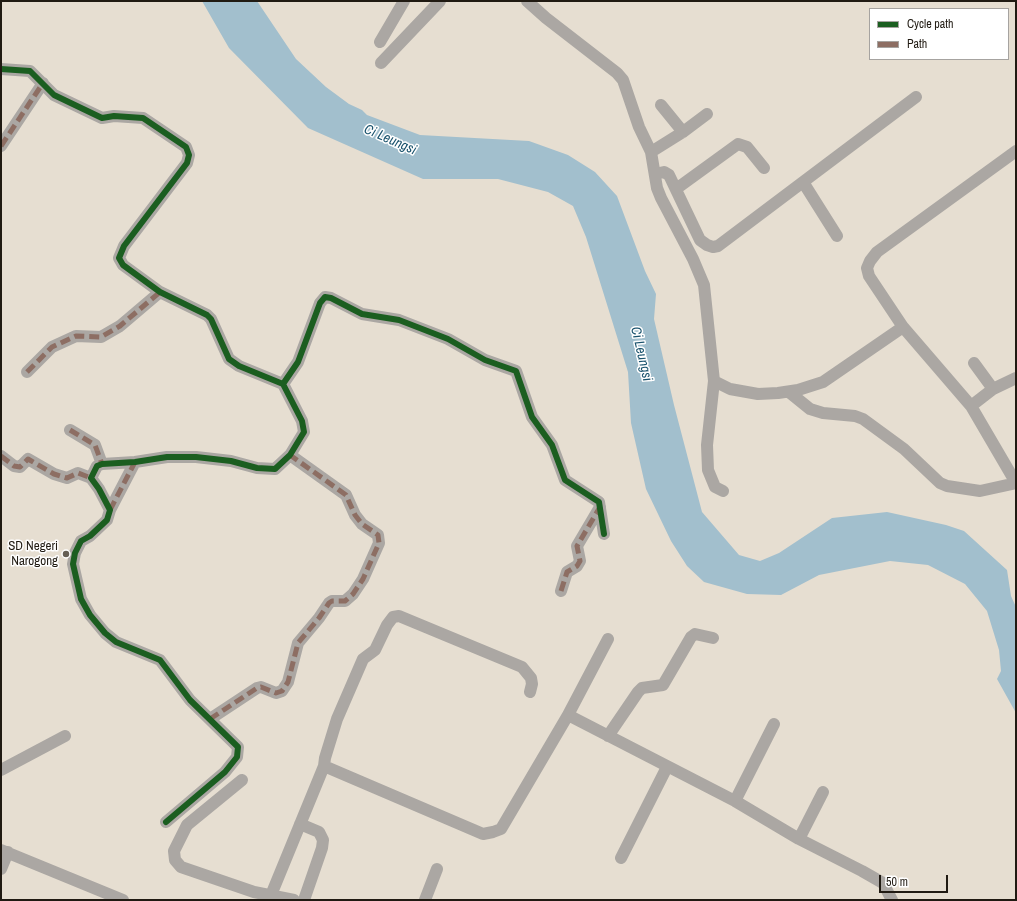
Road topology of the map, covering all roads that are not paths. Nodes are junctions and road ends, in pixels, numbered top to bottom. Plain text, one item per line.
1 (404, 1) edge
2 (440, 1) edge
3 (527, 1) edge
4 (380, 42) dead end
5 (380, 62) dead end
6 (1, 69) edge
7 (43, 83) junction
8 (916, 97) dead end
9 (660, 105) dead end
10 (707, 114) dead end
11 (683, 132) junction
12 (1, 146) edge
13 (1016, 151) edge
14 (651, 152) junction
15 (764, 168) dead end
16 (655, 174) junction
17 (802, 182) junction
18 (676, 189) junction
19 (836, 236) dead end
20 (160, 292) junction
21 (903, 327) junction
22 (974, 363) dead end
23 (27, 372) dead end
24 (1016, 378) edge
25 (714, 381) junction
26 (283, 384) junction
27 (993, 389) junction
28 (789, 392) junction
29 (971, 406) junction
30 (70, 430) dead end
31 (290, 455) junction
32 (1, 456) edge
33 (135, 462) junction
34 (102, 464) junction
35 (91, 478) junction
36 (1016, 483) edge
37 (723, 491) dead end
38 (600, 506) junction
39 (110, 510) junction
40 (604, 534) dead end
41 (560, 591) dead end
42 (713, 638) dead end
43 (608, 640) dead end
44 (530, 692) dead end
45 (568, 715) junction
46 (210, 719) junction
47 (774, 724) dead end
48 (65, 736) dead end
49 (608, 736) junction
50 (324, 766) junction
51 (667, 767) junction
52 (1, 770) edge
53 (242, 780) dead end
54 (823, 792) dead end
55 (734, 801) junction
56 (166, 822) dead end
57 (300, 824) junction
58 (799, 839) junction
59 (5, 851) edge
60 (621, 858) dead end
61 (1, 869) edge
62 (437, 869) dead end
63 (270, 897) edge
64 (123, 900) edge
65 (294, 900) edge
66 (304, 900) edge
67 (425, 900) edge
68 (892, 900) edge

1 - 4 street
2 - 5 street
3 - 14 street
6 - 7 street
7 - 12 street
7 - 20 street
8 - 17 street
9 - 11 street
10 - 11 street
11 - 14 street
13 - 21 street
14 - 16 street
15 - 18 street
16 - 18 street
16 - 25 street
17 - 18 street
17 - 19 street
20 - 23 street
20 - 26 street
21 - 28 street
21 - 29 street
22 - 27 street
24 - 27 street
25 - 28 street
25 - 37 street
26 - 31 street
26 - 38 street
27 - 29 street
28 - 36 street
29 - 36 street
30 - 34 street
31 - 33 street
31 - 46 street
32 - 35 street
33 - 34 street
33 - 39 street
34 - 35 street
35 - 39 street
38 - 40 street
38 - 41 street
39 - 46 street
42 - 49 street
43 - 45 street
44 - 50 street
45 - 49 street
45 - 50 street
46 - 56 street
47 - 55 street
48 - 52 street
49 - 51 street
50 - 57 street
51 - 55 street
51 - 60 street
53 - 63 street
54 - 58 street
55 - 58 street
57 - 63 street
57 - 66 street
58 - 68 street
59 - 61 street
59 - 64 street
62 - 67 street
63 - 65 street

